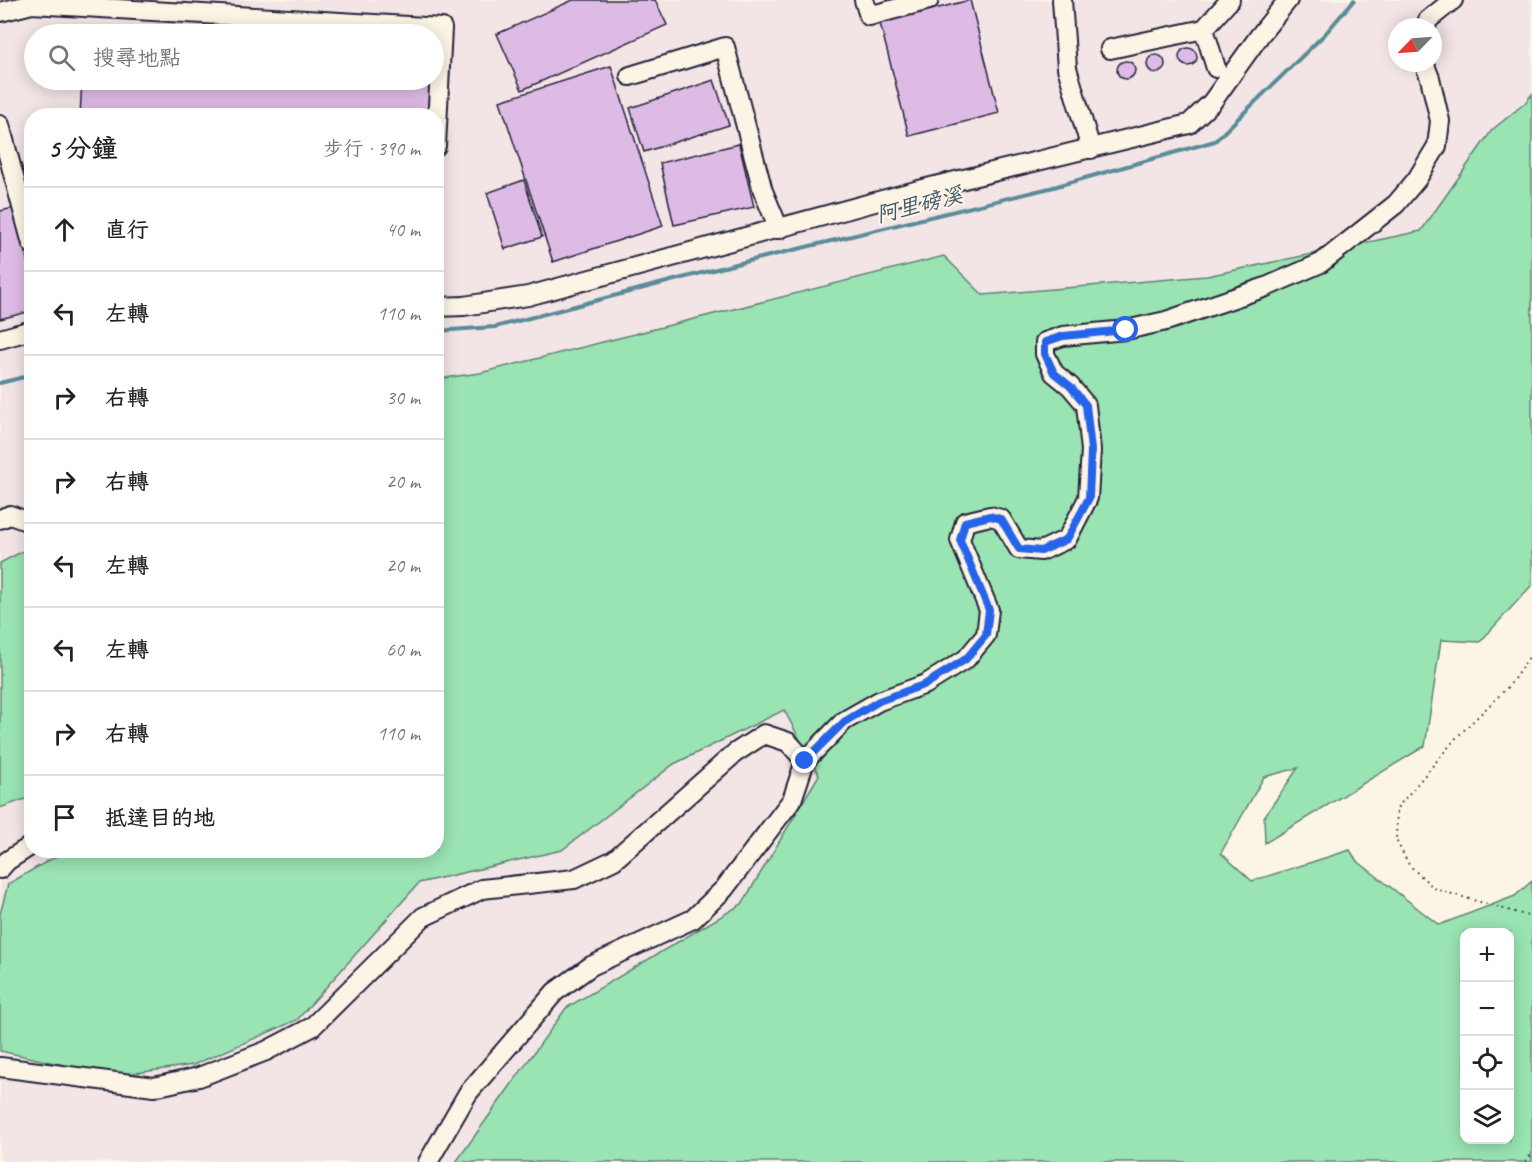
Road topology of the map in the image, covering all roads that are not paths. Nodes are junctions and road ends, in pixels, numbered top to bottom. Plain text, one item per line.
1 (864, 0) edge
2 (929, 0) edge
3 (1062, 0) edge
4 (1230, 0) edge
5 (1288, 0) edge
6 (1453, 0) edge
7 (0, 12) edge
8 (1430, 18) edge
9 (374, 24) edge
10 (1204, 29) junction
11 (1110, 50) dead end
12 (1216, 68) dead end
13 (1428, 72) edge
14 (630, 76) dead end
15 (439, 90) edge
16 (438, 108) edge
17 (0, 125) edge
18 (1091, 149) junction
19 (24, 214) edge
20 (779, 229) junction
21 (444, 307) edge
22 (24, 332) edge
23 (0, 339) edge
24 (0, 519) edge
25 (24, 520) edge
26 (805, 761) junction
27 (24, 850) edge
28 (0, 869) edge
29 (0, 1067) edge
30 (428, 1162) edge

1 - 2 lane
3 - 18 lane
4 - 10 lane
5 - 18 lane
6 - 8 lane
7 - 9 lane
10 - 11 lane
10 - 12 lane
13 - 26 lane
14 - 20 lane
15 - 16 lane
17 - 19 lane
18 - 20 lane
20 - 21 lane
22 - 23 lane
24 - 25 lane
26 - 29 lane
26 - 30 lane
27 - 28 lane

